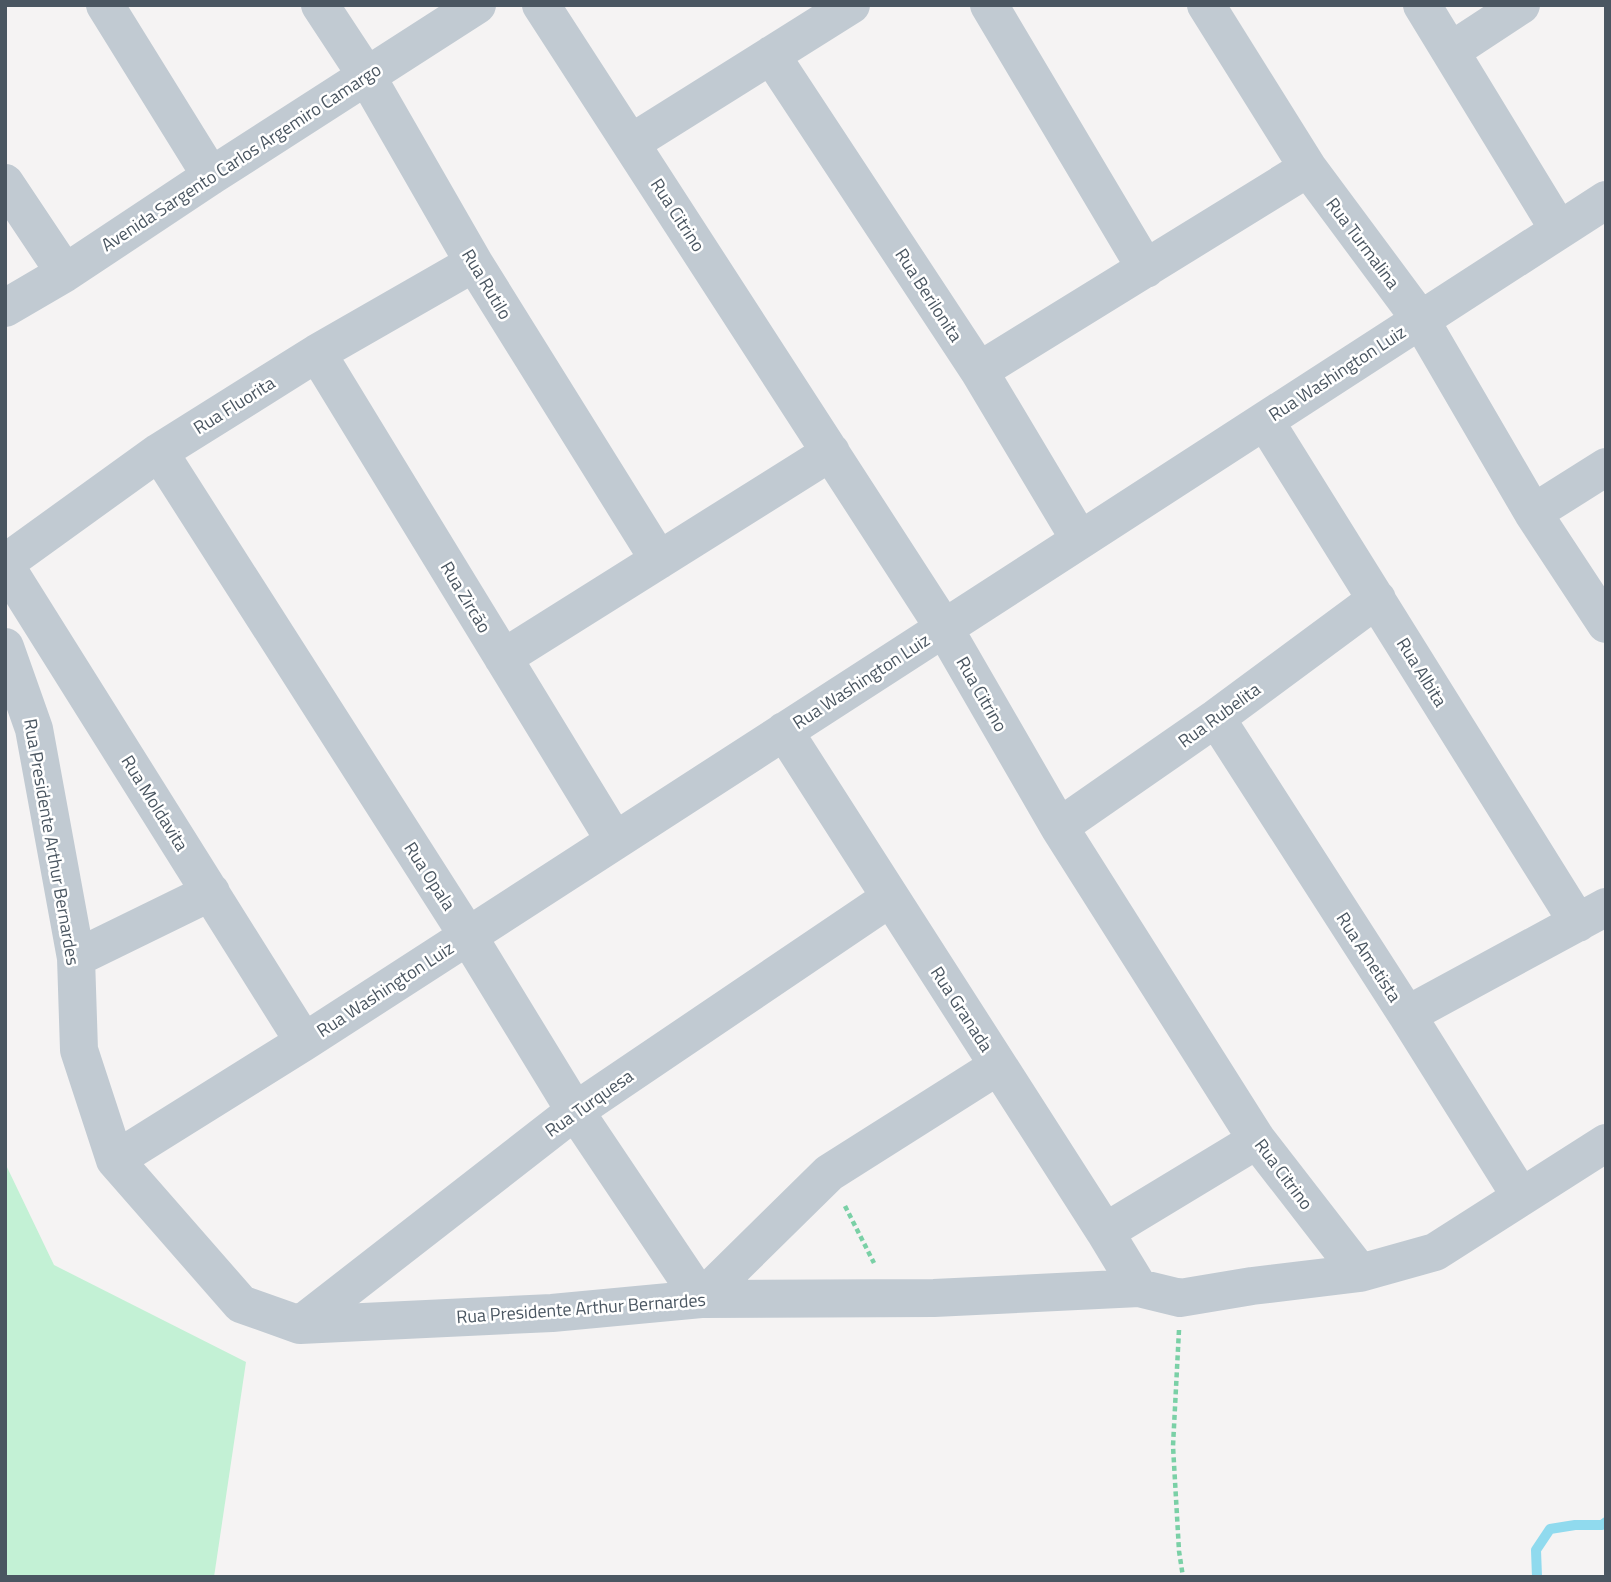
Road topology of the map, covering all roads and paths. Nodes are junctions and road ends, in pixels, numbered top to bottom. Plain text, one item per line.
1 (105, 5) edge
2 (320, 5) edge
3 (477, 5) edge
4 (541, 5) edge
5 (851, 5) edge
6 (989, 5) edge
7 (1206, 5) edge
8 (1422, 5) edge
9 (1521, 5) edge
10 (1451, 51) junction
11 (771, 55) junction
12 (366, 75) junction
13 (631, 143) junction
14 (1308, 168) junction
15 (211, 176) junction
16 (5, 183) edge
17 (1606, 200) edge
18 (1559, 230) junction
19 (474, 263) junction
20 (1146, 269) junction
21 (65, 274) junction
22 (5, 308) edge
23 (1420, 319) junction
24 (317, 353) junction
25 (979, 371) junction
26 (1265, 421) junction
27 (159, 452) junction
28 (831, 452) junction
29 (1606, 467) edge
30 (1533, 513) junction
31 (1080, 540) junction
32 (659, 560) junction
33 (5, 564) edge
34 (1377, 599) junction
35 (1606, 625) edge
36 (944, 628) junction
37 (5, 647) edge
38 (503, 658) junction
39 (1216, 718) junction
40 (784, 731) junction
41 (1059, 827) junction
42 (615, 841) junction
43 (211, 892) junction
44 (890, 898) junction
45 (1592, 915) edge
46 (468, 936) junction
47 (76, 958) junction
48 (1407, 1015) junction
49 (304, 1042) junction
50 (998, 1066) junction
51 (575, 1111) junction
52 (1257, 1140) junction
53 (1606, 1143) edge
54 (115, 1160) junction
55 (828, 1173) junction
56 (1521, 1197) junction
57 (1105, 1232) junction
58 (1360, 1273) junction
59 (1139, 1288) junction
60 (891, 1298) junction
61 (1181, 1298) junction
62 (701, 1299) junction
63 (300, 1325) junction
64 (1183, 1577) edge

1 - 15 street
2 - 12 street, Rua Rutilo
3 - 12 street, Avenida Sargento Carlos Argemiro Camargo
4 - 13 street, Rua Citrino
5 - 11 street
6 - 20 street
7 - 14 street, Rua Turmalina
8 - 10 street
9 - 10 street
10 - 18 street
11 - 13 street
11 - 25 street, Rua Berilonita
12 - 15 street, Avenida Sargento Carlos Argemiro Camargo
12 - 19 street, Rua Rutilo
13 - 28 street, Rua Citrino
14 - 20 street
14 - 23 street, Rua Turmalina
15 - 21 street, Avenida Sargento Carlos Argemiro Camargo
16 - 21 street
17 - 18 street, Rua Washington Luiz
18 - 23 street, Rua Washington Luiz
19 - 24 street, Rua Fluorita
19 - 32 street, Rua Rutilo
20 - 25 street
21 - 22 street, Avenida Sargento Carlos Argemiro Camargo
23 - 26 street, Rua Washington Luiz
23 - 30 street, Rua Turmalina
24 - 27 street, Rua Fluorita
24 - 38 street, Rua Zircão
25 - 31 street, Rua Berilonita
26 - 31 street, Rua Washington Luiz
26 - 34 street, Rua Albita
27 - 33 street, Rua Fluorita
27 - 46 street, Rua Opala
28 - 32 street
28 - 36 street, Rua Citrino
29 - 30 street
30 - 35 street, Rua Turmalina
31 - 36 street, Rua Washington Luiz
32 - 38 street
33 - 43 street, Rua Moldavita
34 - 39 street, Rua Rubelita
34 - 45 street, Rua Albita
36 - 40 street, Rua Washington Luiz
36 - 41 street, Rua Citrino
37 - 47 street, Rua Presidente Arthur Bernardes
38 - 42 street, Rua Zircão
39 - 41 street, Rua Rubelita
39 - 48 street, Rua Ametista
40 - 42 street, Rua Washington Luiz
40 - 44 street, Rua Granada
41 - 52 street, Rua Citrino
42 - 46 street, Rua Washington Luiz
43 - 47 street
43 - 49 street, Rua Moldavita
44 - 50 street, Rua Granada
44 - 51 street, Rua Turquesa
45 - 48 street
46 - 49 street, Rua Washington Luiz
46 - 51 street, Rua Opala
47 - 54 street, Rua Presidente Arthur Bernardes
48 - 56 street, Rua Ametista
49 - 54 street, Rua Washington Luiz
50 - 55 street
50 - 57 street, Rua Granada
51 - 62 street, Rua Opala
51 - 63 street, Rua Turquesa
52 - 57 street
52 - 58 street, Rua Citrino
53 - 56 street, Rua Presidente Arthur Bernardes
54 - 63 street, Rua Presidente Arthur Bernardes
55 - 60 path
55 - 62 street
56 - 58 street, Rua Presidente Arthur Bernardes
57 - 59 street, Rua Granada
58 - 61 street, Rua Presidente Arthur Bernardes
59 - 60 street, Rua Presidente Arthur Bernardes
59 - 61 street, Rua Presidente Arthur Bernardes
60 - 62 street, Rua Presidente Arthur Bernardes
61 - 64 path
62 - 63 street, Rua Presidente Arthur Bernardes

